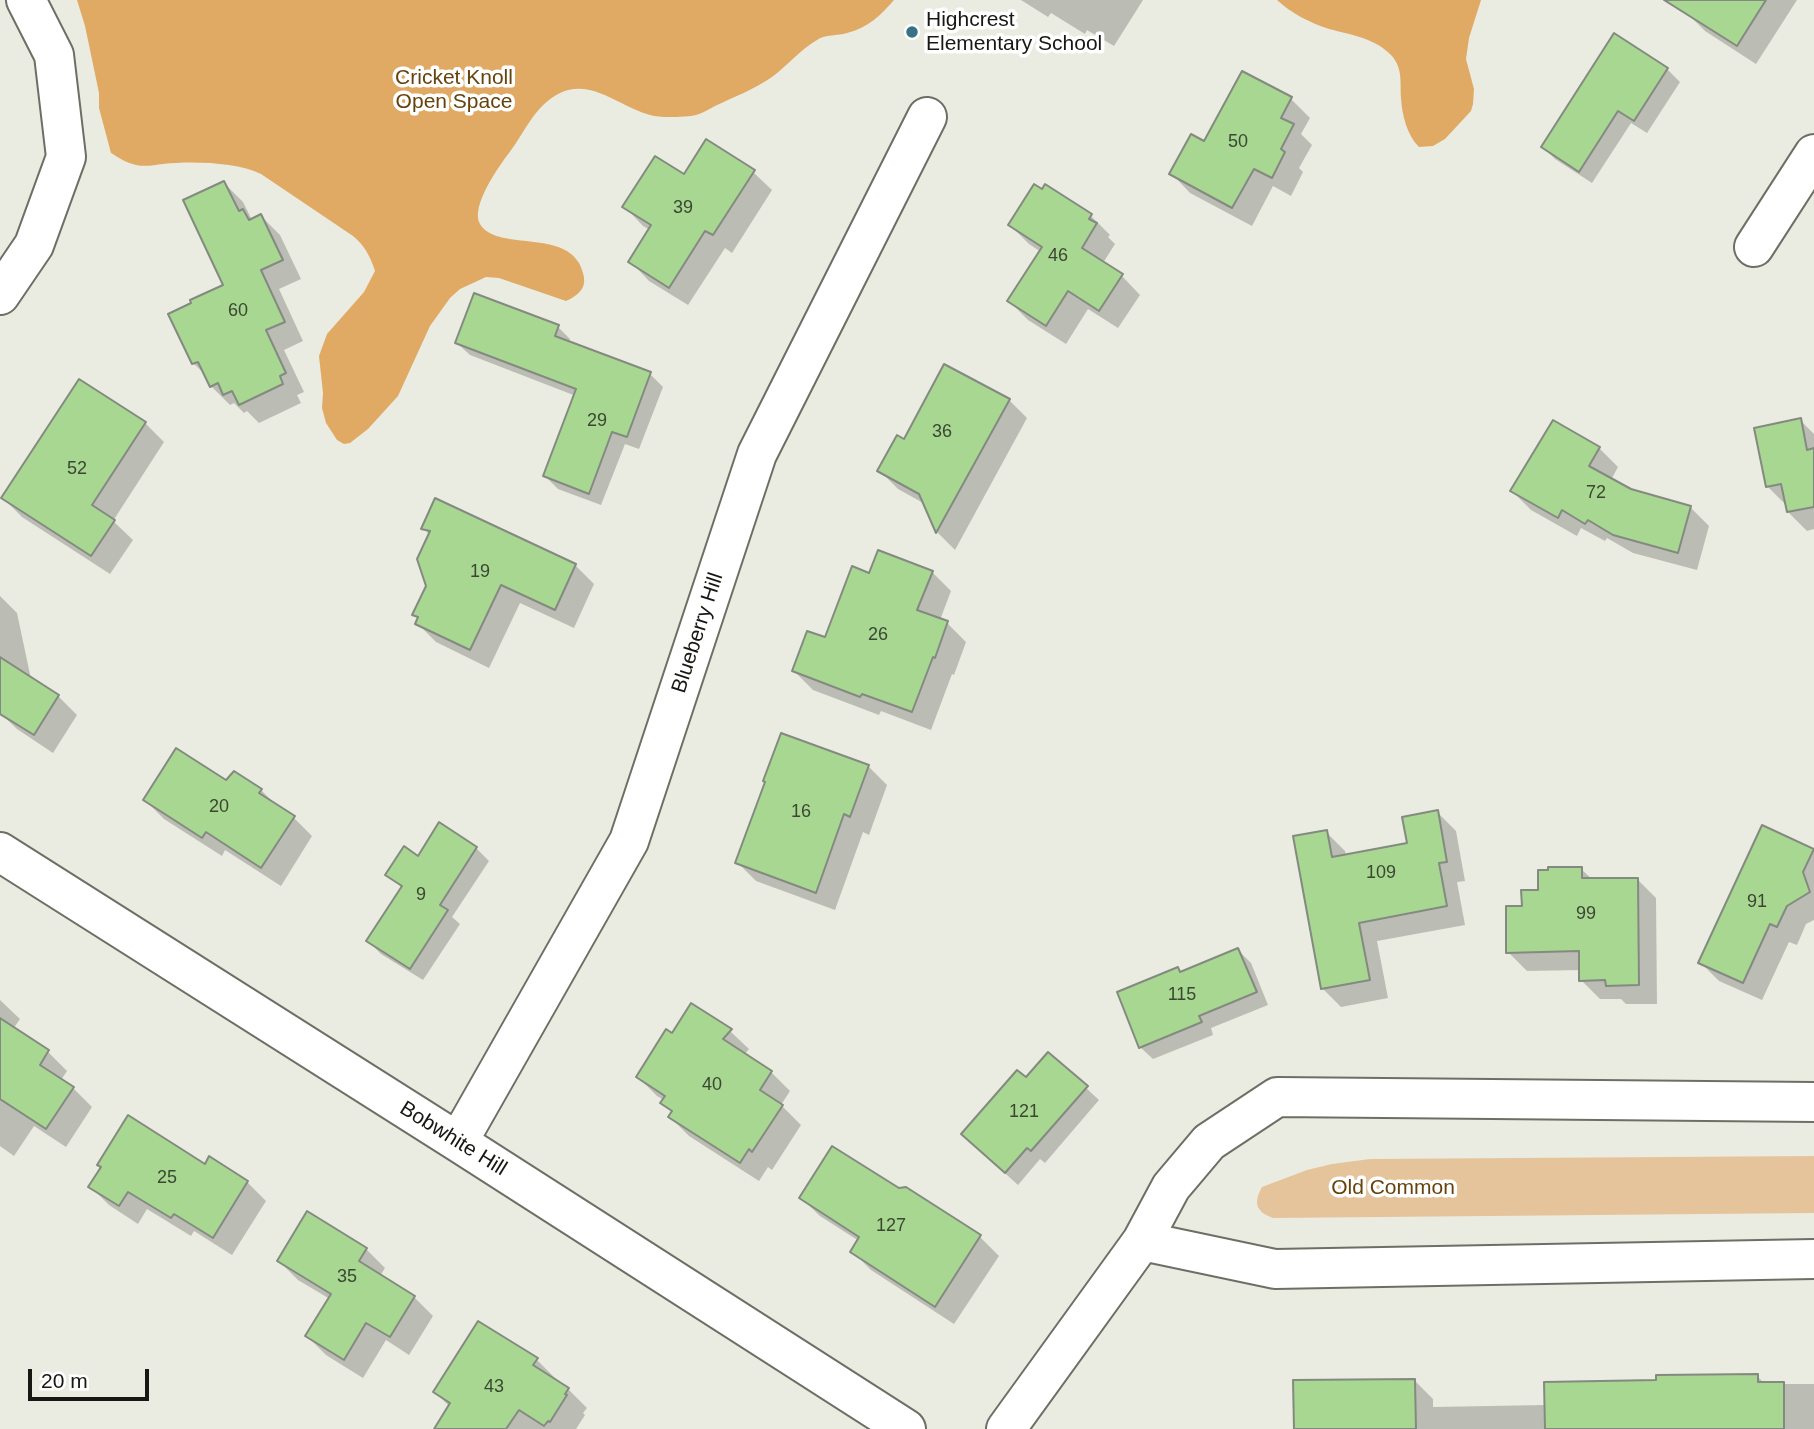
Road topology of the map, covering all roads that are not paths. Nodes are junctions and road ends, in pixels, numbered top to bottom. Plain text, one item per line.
1 (26, 0) edge
2 (927, 117) dead end
3 (1814, 154) edge
4 (1754, 247) dead end
5 (0, 295) edge
6 (0, 852) edge
7 (1814, 1102) edge
8 (458, 1142) junction
9 (1142, 1241) junction
10 (1814, 1259) edge
11 (906, 1429) edge
12 (1006, 1429) edge

1 - 5 street
2 - 8 street, Blueberry Hill
3 - 4 street
6 - 8 street, Bobwhite Hill
7 - 9 street
8 - 11 street, Bobwhite Hill
9 - 10 street
9 - 12 street

